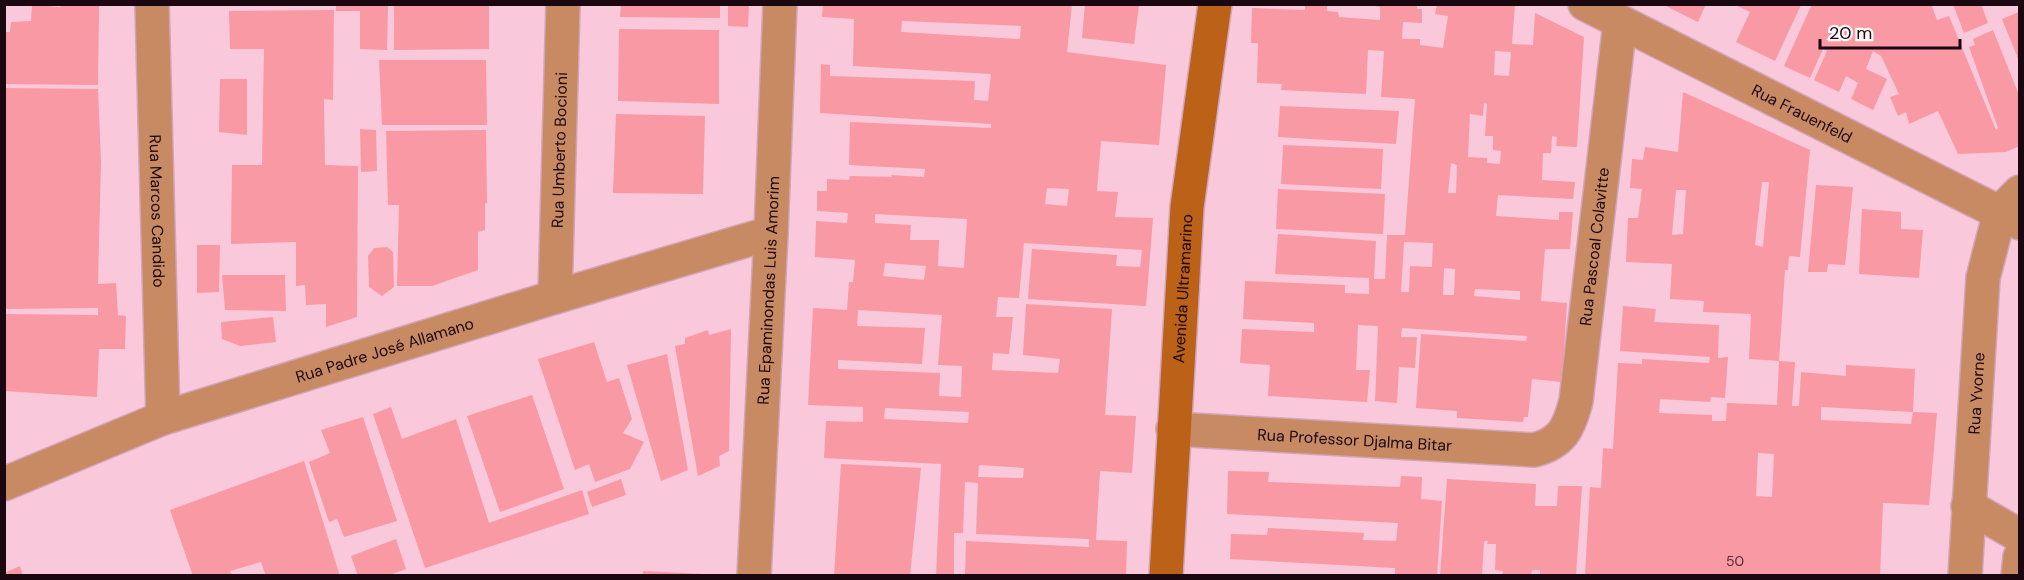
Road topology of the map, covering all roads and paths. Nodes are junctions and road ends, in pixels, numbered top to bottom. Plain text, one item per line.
1 (152, 4) edge
2 (563, 4) edge
3 (780, 4) edge
4 (1215, 4) edge
5 (1585, 4) edge
6 (1620, 23) junction
7 (2013, 209) edge
8 (771, 233) junction
9 (555, 297) junction
10 (163, 418) junction
11 (1173, 429) junction
12 (1534, 450) joint
13 (4, 484) edge
14 (1968, 506) junction
15 (2019, 536) edge
16 (2019, 557) edge
17 (754, 576) edge
18 (1166, 576) edge
19 (1965, 576) edge
20 (2018, 576) edge

1 - 10 street, Rua Marcos Candido
2 - 9 street, Rua Umberto Bocioni
3 - 8 street, Rua Epaminondas Luis Amorim
4 - 11 street, Avenida Ultramarino
5 - 6 street, Rua Frauenfeld
6 - 7 street, Rua Frauenfeld
6 - 12 street, Rua Pascoal Colavitte
7 - 14 street, Rua Yvorne
8 - 9 street, Rua Padre José Allamano
8 - 17 street, Rua Epaminondas Luis Amorim
9 - 10 street, Rua Padre José Allamano
10 - 13 street, Rua Padre José Allamano
11 - 12 street, Rua Professor Djalma Bitar
11 - 18 street, Avenida Ultramarino
14 - 15 street
14 - 19 street, Rua Yvorne
16 - 20 street

